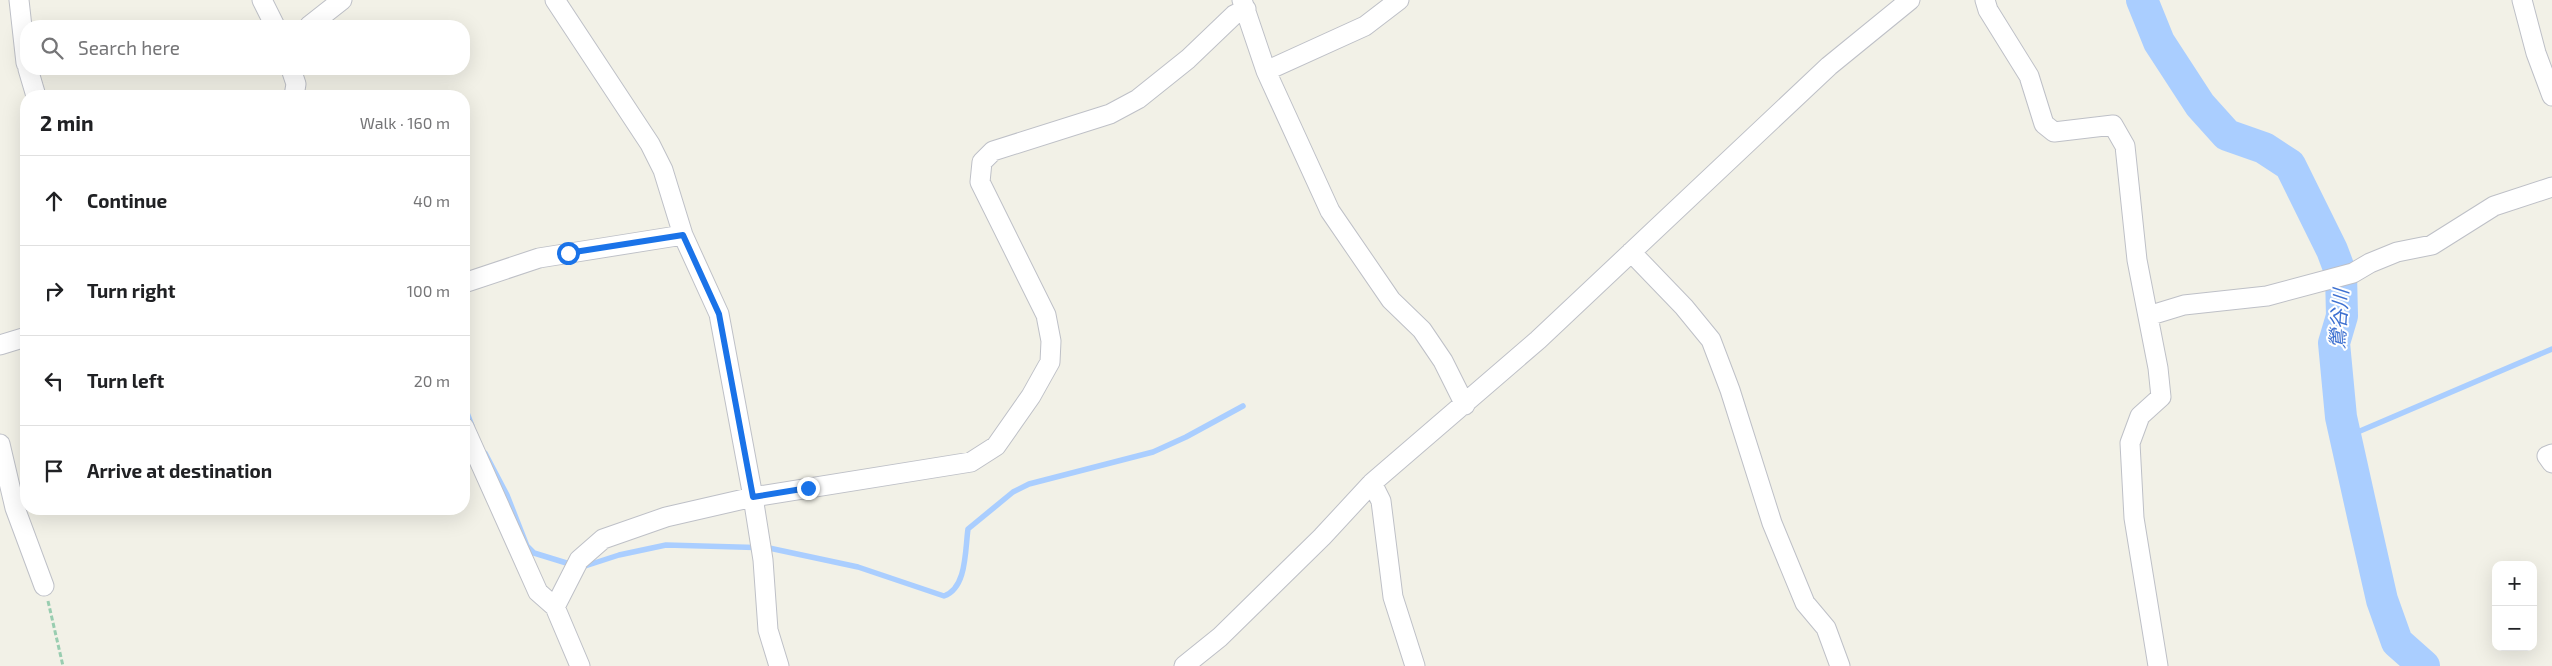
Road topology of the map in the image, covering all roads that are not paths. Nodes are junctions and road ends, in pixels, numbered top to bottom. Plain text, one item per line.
1 (19, 0) edge
2 (262, 0) edge
3 (342, 0) edge
4 (555, 0) edge
5 (1399, 0) edge
6 (1910, 0) edge
7 (1984, 0) edge
8 (2522, 0) edge
9 (1244, 4) edge
10 (1887, 7) edge
11 (21, 20) edge
12 (272, 20) edge
13 (317, 20) edge
14 (1266, 71) junction
15 (30, 75) edge
16 (292, 75) edge
17 (34, 90) edge
18 (296, 90) edge
19 (2552, 96) edge
20 (2552, 188) edge
21 (683, 235) junction
22 (1631, 252) junction
23 (470, 281) edge
24 (2148, 316) junction
25 (20, 340) edge
26 (0, 345) edge
27 (1465, 405) junction
28 (470, 440) edge
29 (0, 444) edge
30 (2552, 454) edge
31 (2552, 463) edge
32 (1372, 483) junction
33 (753, 497) junction
34 (44, 586) road end
35 (555, 607) junction
36 (580, 666) edge
37 (779, 666) edge
38 (1184, 666) edge
39 (1416, 666) edge
40 (1840, 666) edge
41 (2158, 666) edge

1 - 11 street
2 - 12 street
3 - 13 street
4 - 21 street
5 - 14 street
6 - 10 street
7 - 24 street
8 - 19 street
9 - 14 street
9 - 33 street
10 - 22 street
14 - 27 street
15 - 17 street
16 - 18 street
20 - 24 street
21 - 23 street
21 - 33 street
22 - 27 street
22 - 40 street
24 - 41 street
25 - 26 street
27 - 32 street
28 - 35 street
29 - 34 street
30 - 31 street
32 - 38 street
32 - 39 street
33 - 35 street
33 - 37 street
35 - 36 street

